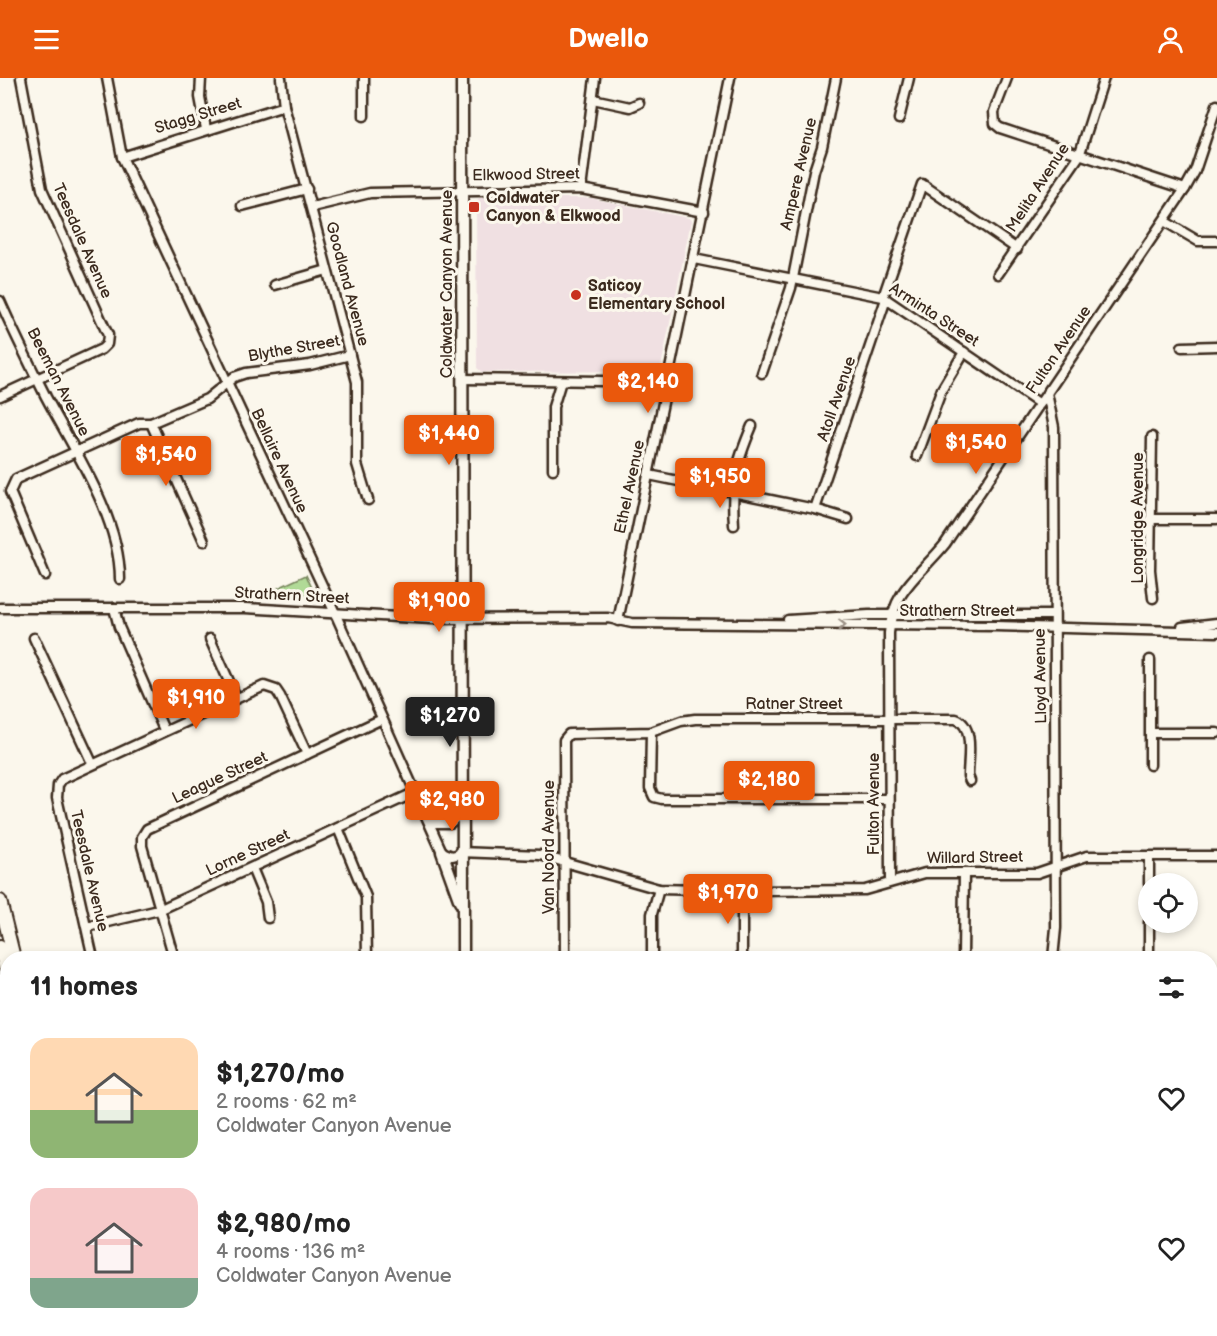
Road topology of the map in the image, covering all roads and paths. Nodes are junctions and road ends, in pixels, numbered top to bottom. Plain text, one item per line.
1 (21, 78) edge
2 (106, 78) edge
3 (201, 78) edge
4 (282, 78) edge
5 (364, 78) edge
6 (462, 78) edge
7 (595, 78) edge
8 (730, 78) edge
9 (836, 78) edge
10 (909, 78) edge
11 (1007, 78) edge
12 (1104, 78) edge
13 (593, 99) junction
14 (639, 103) dead end
15 (1217, 105) edge
16 (284, 106) junction
17 (364, 116) dead end
18 (899, 119) dead end
19 (206, 129) junction
20 (122, 156) junction
21 (1079, 156) junction
22 (307, 189) junction
23 (581, 189) junction
24 (1185, 189) junction
25 (462, 191) junction
26 (242, 206) dead end
27 (312, 207) junction
28 (704, 212) junction
29 (1164, 220) junction
30 (1217, 241) edge
31 (1017, 249) junction
32 (694, 259) junction
33 (327, 270) junction
34 (998, 274) dead end
35 (792, 278) junction
36 (275, 285) dead end
37 (884, 298) junction
38 (1, 305) edge
39 (1217, 346) edge
40 (1182, 347) dead end
41 (964, 352) junction
42 (350, 355) junction
43 (762, 373) dead end
44 (38, 379) junction
45 (462, 379) junction
46 (561, 381) junction
47 (668, 382) junction
48 (225, 383) junction
49 (1047, 393) junction
50 (0, 396) edge
51 (1040, 404) junction
52 (151, 423) junction
53 (752, 426) dead end
54 (1152, 437) dead end
55 (76, 451) junction
56 (916, 456) dead end
57 (552, 469) dead end
58 (649, 475) junction
59 (732, 491) junction
60 (368, 500) dead end
61 (815, 509) junction
62 (848, 519) dead end
63 (1151, 519) junction
64 (1217, 519) edge
65 (734, 525) dead end
66 (204, 540) dead end
67 (45, 575) dead end
68 (120, 579) dead end
69 (1153, 598) dead end
70 (0, 608) edge
71 (114, 608) junction
72 (335, 613) junction
73 (892, 615) junction
74 (1054, 615) junction
75 (463, 620) junction
76 (618, 621) junction
77 (763, 623) junction
78 (1217, 623) edge
79 (890, 626) junction
80 (1055, 627) junction
81 (1151, 630) junction
82 (1217, 632) edge
83 (34, 638) dead end
84 (210, 639) dead end
85 (1150, 660) dead end
86 (236, 697) junction
87 (382, 719) junction
88 (888, 719) junction
89 (164, 730) junction
90 (651, 732) junction
91 (1151, 733) junction
92 (1217, 734) edge
93 (566, 736) joint
94 (307, 754) junction
95 (92, 763) junction
96 (1150, 765) dead end
97 (970, 781) dead end
98 (464, 786) junction
99 (416, 792) junction
100 (888, 799) junction
101 (432, 822) junction
102 (338, 828) junction
103 (442, 852) junction
104 (464, 853) junction
105 (1217, 856) edge
106 (1149, 857) junction
107 (565, 862) junction
108 (1056, 866) junction
109 (252, 868) junction
110 (964, 873) junction
111 (1149, 873) edge
112 (890, 882) junction
113 (659, 889) junction
114 (742, 891) junction
115 (0, 901) edge
116 (159, 910) junction
117 (463, 911) junction
118 (268, 918) dead end
119 (87, 927) junction
120 (1149, 933) edge
121 (12, 951) edge
122 (92, 951) edge
123 (172, 951) edge
124 (367, 951) edge
125 (463, 951) edge
126 (565, 951) edge
127 (652, 951) edge
128 (742, 951) edge
129 (963, 951) edge
130 (1053, 951) edge
131 (1149, 951) edge

1 - 44 street, Teesdale Avenue
2 - 20 street, Bellaire Avenue
3 - 19 street
4 - 16 street, Goodland Avenue
5 - 17 street
6 - 25 main road, Coldwater Canyon Avenue
7 - 13 street
8 - 28 street, Ethel Avenue
9 - 35 street, Ampere Avenue
10 - 18 street
11 - 21 street
12 - 21 street, Melita Avenue
13 - 14 street
13 - 23 street
15 - 24 street, Fulton Avenue
16 - 19 street, Stagg Street
16 - 22 street, Goodland Avenue
19 - 20 street, Stagg Street
20 - 48 street, Bellaire Avenue
21 - 24 street
21 - 31 street, Melita Avenue
22 - 26 street
22 - 27 street, Goodland Avenue
23 - 25 street, Elkwood Street
23 - 28 street, Elkwood Street
24 - 29 street, Fulton Avenue
25 - 27 street, Elkwood Street
25 - 45 main road, Coldwater Canyon Avenue
27 - 33 street, Goodland Avenue
28 - 32 street, Ethel Avenue
29 - 30 street
29 - 49 street, Fulton Avenue
31 - 34 street, Melita Avenue
31 - 37 street, Atoll Avenue
32 - 35 street, Arminta Street
32 - 47 street, Ethel Avenue
33 - 36 street
33 - 42 street, Goodland Avenue
35 - 37 street, Arminta Street
35 - 43 street, Ampere Avenue
37 - 41 street, Arminta Street
37 - 61 street, Atoll Avenue
38 - 44 street, Beeman Avenue
39 - 40 street
41 - 51 street, Arminta Street
41 - 56 street
42 - 48 street, Blythe Street
42 - 60 street, Goodland Avenue
44 - 50 street
44 - 55 street, Beeman Avenue
45 - 46 street
45 - 75 main road, Coldwater Canyon Avenue
46 - 47 street
46 - 57 street
47 - 58 street, Ethel Avenue
48 - 52 street, Blythe Street
48 - 72 street, Bellaire Avenue
49 - 51 street, Fulton Avenue
49 - 74 street, Lloyd Avenue
51 - 73 street, Fulton Avenue
52 - 55 street, Blythe Street
52 - 66 street
53 - 59 street
54 - 63 street, Longridge Avenue
55 - 67 street, Blythe Street
55 - 68 street, Beeman Avenue
58 - 59 street
58 - 76 street, Ethel Avenue
59 - 61 street
59 - 65 street
61 - 62 street
63 - 64 street
63 - 69 street, Longridge Avenue
70 - 71 street, Strathern Street
71 - 72 street, Strathern Street
71 - 89 street
72 - 75 street, Strathern Street
72 - 87 street, Bellaire Avenue
73 - 74 street, Strathern Street
73 - 77 street, Strathern Street
73 - 79 street, Fulton Avenue
74 - 80 street, Lloyd Avenue
75 - 76 street, Strathern Street
75 - 98 main road, Coldwater Canyon Avenue
76 - 77 street, Strathern Street
77 -> 79 street, Strathern Street
78 - 81 street, Strathern Street
79 - 80 street, Strathern Street
79 - 88 street, Fulton Avenue
80 - 81 street, Strathern Street
80 - 108 street, Lloyd Avenue
81 - 82 street, Strathern Street
83 - 95 street
84 - 86 street
85 - 91 street
86 - 89 street
86 - 94 street
87 - 94 street, League Street
87 - 99 street, Bellaire Avenue
88 - 90 street, Ratner Street
88 - 97 street, Ratner Street
88 - 100 street, Fulton Avenue
89 - 95 street
90 - 93 street, Ratner Street
90 - 100 street
91 - 92 street
91 - 96 street
93 - 107 street, Van Noord Avenue
94 - 116 street, League Street
95 - 119 street, Teesdale Avenue
98 - 101 main road
98 - 104 main road, Coldwater Canyon Avenue
99 - 101 street
99 - 102 street, Lorne Street
99 - 103 street, Bellaire Avenue
100 - 112 street, Fulton Avenue
101 - 104 street
102 - 109 street, Lorne Street
102 - 124 street
103 - 104 street, Willard Street
103 - 117 main road
104 - 107 street, Willard Street
104 - 117 main road, Coldwater Canyon Avenue
105 - 106 street, Willard Street
106 - 108 street, Willard Street
106 - 111 street
107 - 113 street, Willard Street
107 - 126 street, Van Noord Avenue
108 - 110 street, Willard Street
108 - 130 street, Lloyd Avenue
109 - 116 street, Lorne Street
109 - 118 street
110 - 112 street, Willard Street
110 - 129 street
112 - 114 street, Willard Street
113 - 114 street, Willard Street
113 - 127 street
114 - 128 street
115 - 121 highway
116 - 119 street, Lorne Street
116 - 123 street
117 - 125 main road, Coldwater Canyon Avenue
119 - 122 street, Teesdale Avenue
120 - 131 street

